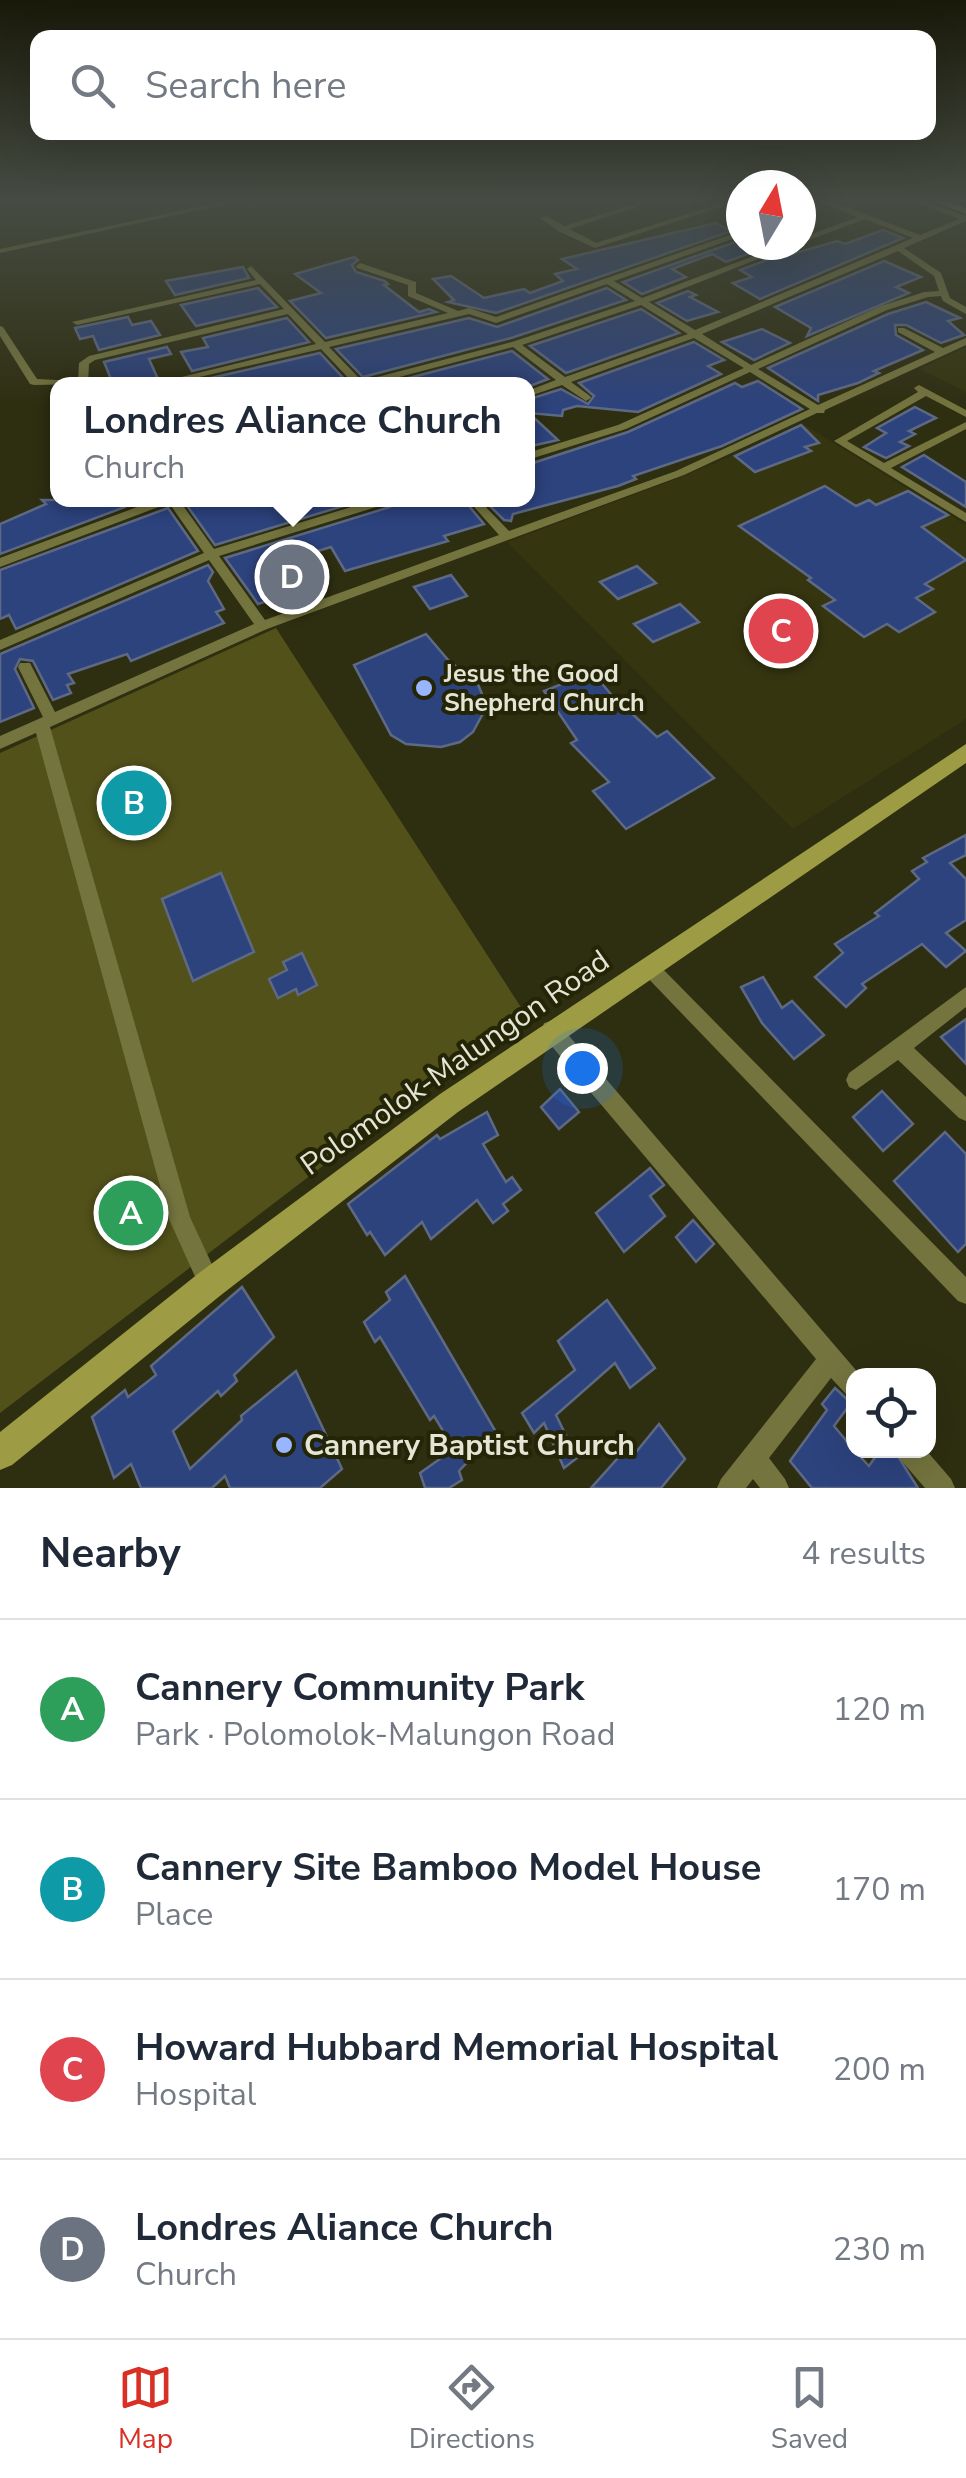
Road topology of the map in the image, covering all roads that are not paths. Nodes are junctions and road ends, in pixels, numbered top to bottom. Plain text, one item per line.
1 (251, 270) edge
2 (373, 270) edge
3 (634, 270) edge
4 (724, 270) edge
5 (843, 270) edge
6 (930, 270) edge
7 (607, 280) junction
8 (262, 281) junction
9 (944, 293) junction
10 (642, 302) junction
11 (289, 311) junction
12 (966, 311) edge
13 (458, 314) junction
14 (77, 322) dead end
15 (0, 330) edge
16 (900, 330) dead end
17 (694, 334) junction
18 (966, 341) edge
19 (515, 344) junction
20 (319, 346) junction
21 (943, 352) junction
22 (752, 368) junction
23 (83, 377) edge
24 (188, 377) edge
25 (353, 377) edge
26 (388, 377) edge
27 (565, 382) junction
28 (50, 383) edge
29 (535, 391) edge
30 (586, 398) dead end
31 (820, 411) junction
32 (966, 414) edge
33 (966, 426) edge
34 (535, 454) edge
35 (883, 468) junction
36 (147, 507) edge
37 (178, 507) edge
38 (362, 507) edge
39 (480, 507) edge
40 (966, 518) edge
41 (508, 536) junction
42 (213, 554) junction
43 (0, 563) edge
44 (262, 626) junction
45 (0, 645) edge
46 (25, 667) dead end
47 (46, 721) junction
48 (0, 743) edge
49 (966, 752) edge
50 (648, 966) junction
51 (966, 996) edge
52 (552, 1030) junction
53 (898, 1047) junction
54 (856, 1080) dead end
55 (966, 1111) edge
56 (210, 1284) junction
57 (966, 1293) edge
58 (830, 1360) junction
59 (846, 1377) edge
60 (0, 1453) edge
61 (753, 1458) junction
62 (916, 1458) edge
63 (730, 1488) edge
64 (776, 1488) edge
65 (942, 1488) edge

1 - 8 street
2 - 13 street
3 - 7 street
4 - 10 street
5 - 17 street
6 - 9 street
7 - 10 street
7 - 13 street
8 - 11 street
8 - 14 street
9 - 12 street
9 - 22 street
10 - 17 street
10 - 19 street
11 - 20 street
11 - 23 street
13 - 20 street
15 - 28 street
16 - 21 street
17 - 22 street
17 - 27 street
18 - 21 street
19 - 26 street
19 - 27 street
20 - 24 street
20 - 25 street
21 - 31 street
22 - 31 street
22 - 34 street
27 - 29 street
27 - 30 street
31 - 41 street
32 - 35 street
33 - 35 street
35 - 40 street
36 - 43 street
37 - 42 street
38 - 42 street
39 - 41 street
41 - 44 street
42 - 44 street
42 - 45 street
44 - 47 street
46 - 47 street
47 - 48 street
47 - 56 street
49 - 50 main road, Polomolok-Malungon Road
50 - 52 main road, Polomolok-Malungon Road
50 - 57 street
51 - 53 street
52 - 56 main road, Polomolok-Malungon Road
52 - 58 street
53 - 54 street
53 - 55 street
56 - 60 main road, Polomolok-Malungon Road
58 - 59 street
58 - 61 street
61 - 63 street
61 - 64 street
62 - 65 street

